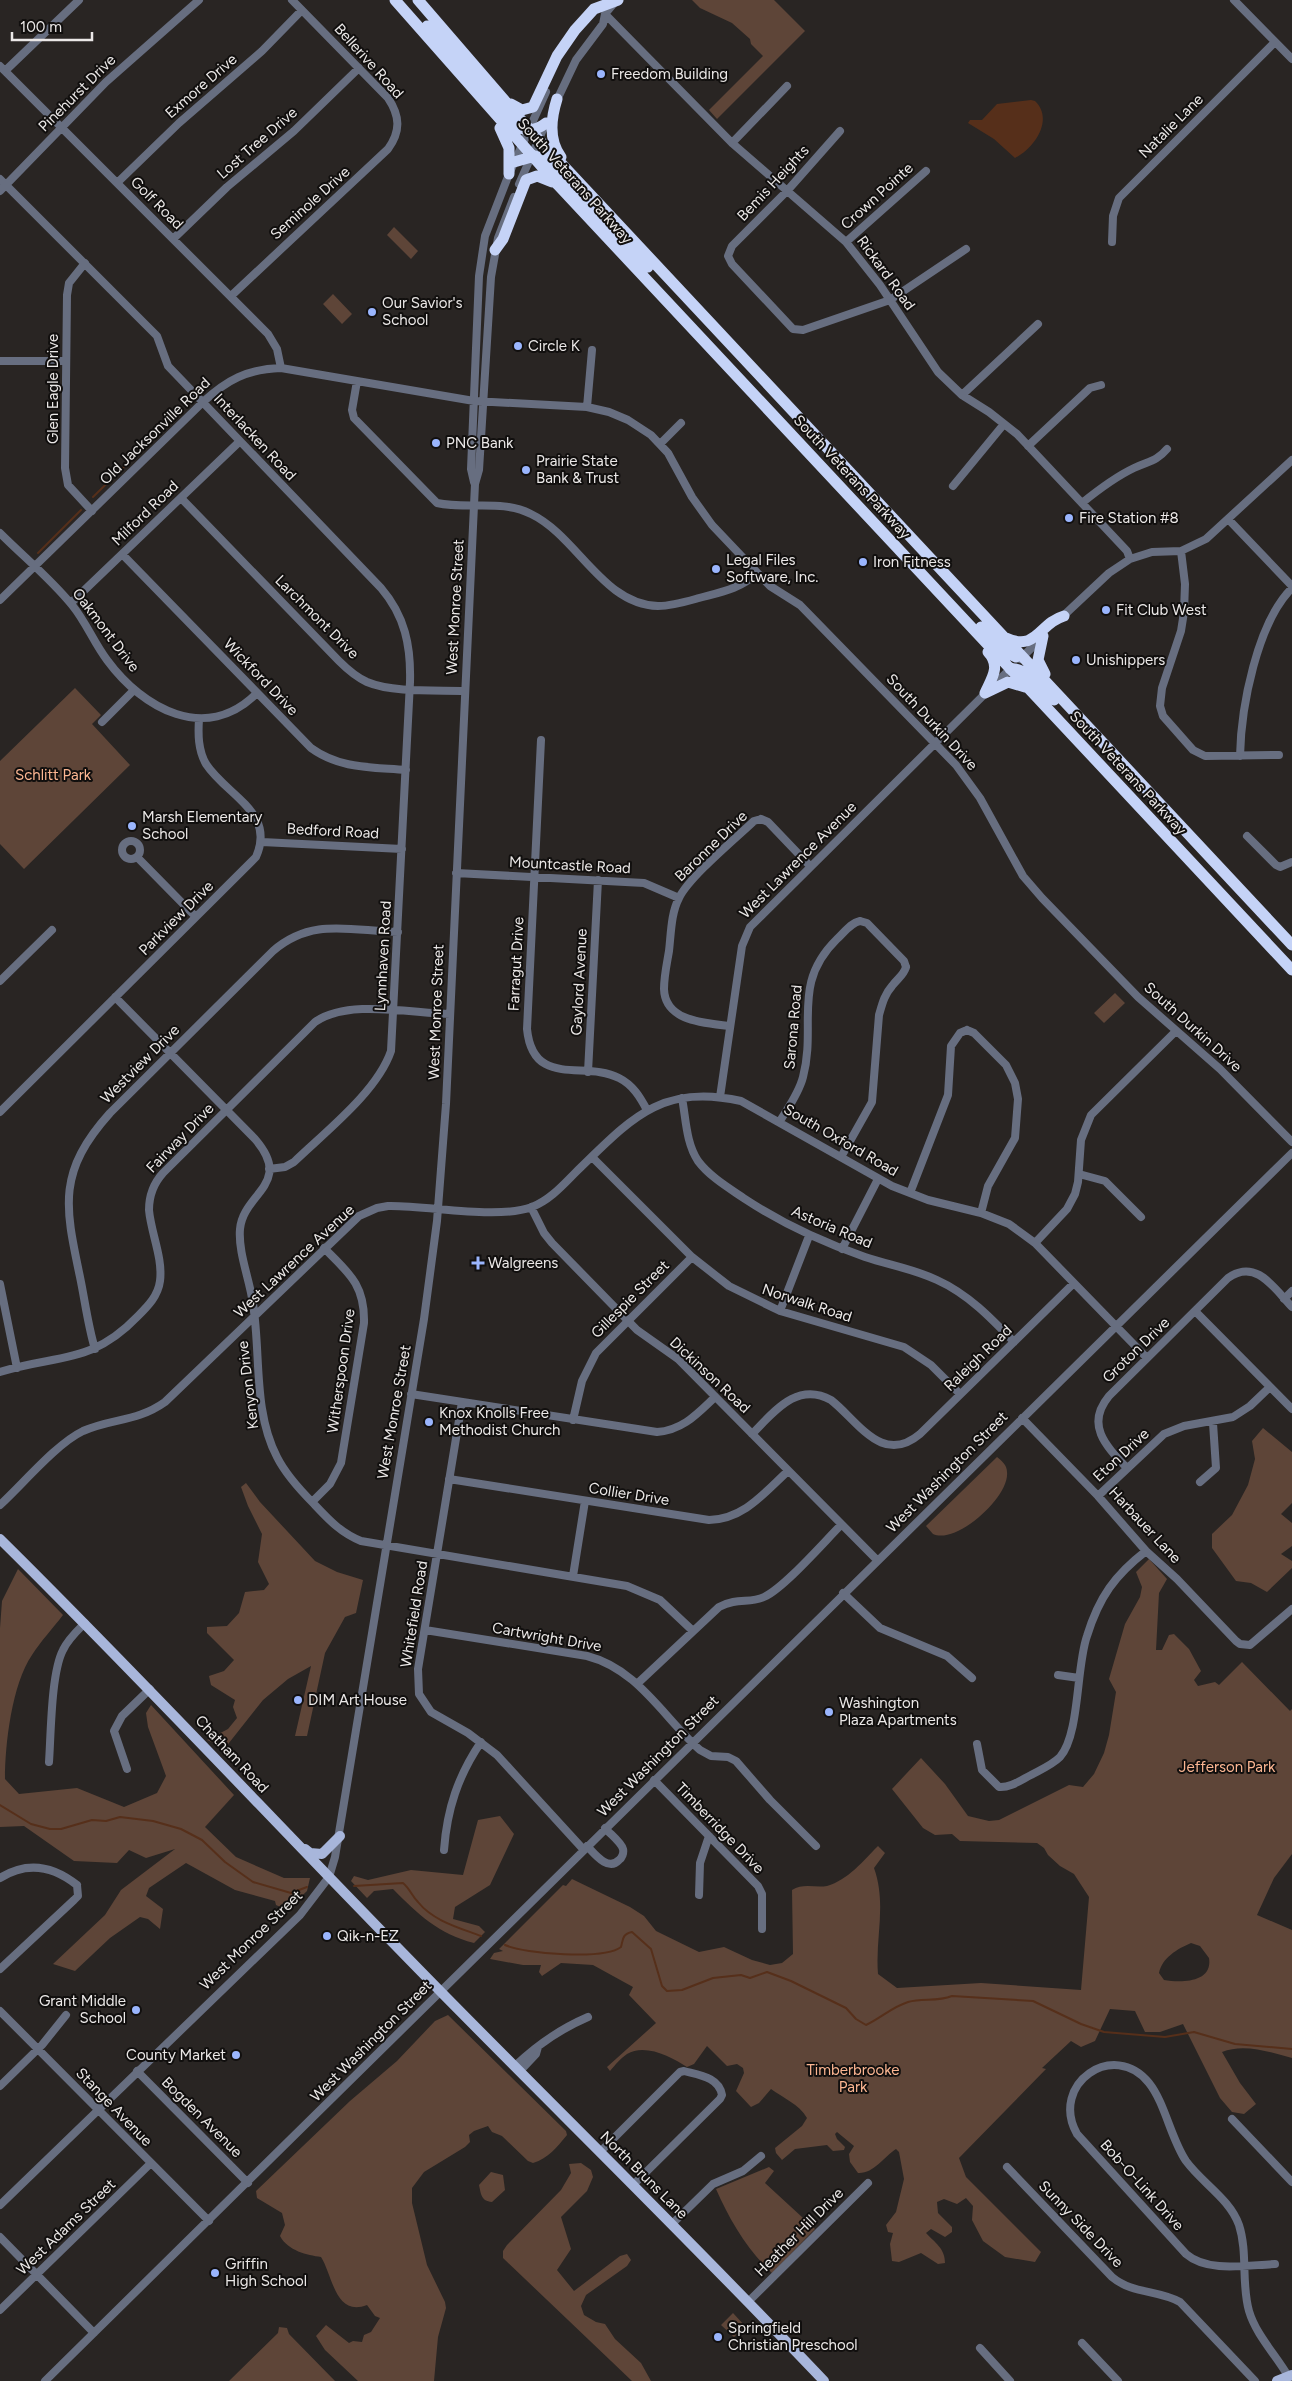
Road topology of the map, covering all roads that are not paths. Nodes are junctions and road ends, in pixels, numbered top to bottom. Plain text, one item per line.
1 (79, 0) edge
2 (199, 0) edge
3 (292, 0) edge
4 (389, 0) edge
5 (395, 0) edge
6 (401, 0) edge
7 (418, 0) edge
8 (618, 0) edge
9 (1234, 0) edge
10 (302, 10) junction
11 (605, 14) junction
12 (1275, 42) junction
13 (1292, 60) edge
14 (3, 68) edge
15 (359, 68) junction
16 (786, 86) dead end
17 (503, 99) junction
18 (557, 99) junction
19 (546, 123) junction
20 (399, 124) joint
21 (60, 127) junction
22 (530, 130) junction
23 (840, 131) dead end
24 (539, 139) junction
25 (732, 143) junction
26 (522, 146) junction
27 (531, 156) junction
28 (514, 162) junction
29 (926, 171) dead end
30 (508, 174) junction
31 (117, 183) junction
32 (2, 185) edge
33 (558, 185) junction
34 (788, 191) junction
35 (173, 239) junction
36 (846, 242) junction
37 (1112, 242) dead end
38 (966, 248) dead end
39 (495, 250) junction
40 (84, 264) junction
41 (231, 296) junction
42 (688, 300) junction
43 (890, 300) junction
44 (704, 316) junction
45 (1038, 324) dead end
46 (592, 350) dead end
47 (0, 361) edge
48 (66, 361) junction
49 (280, 368) junction
50 (357, 381) junction
51 (1101, 385) dead end
52 (962, 395) junction
53 (474, 401) junction
54 (203, 402) junction
55 (484, 402) junction
56 (587, 407) junction
57 (681, 423) dead end
58 (1004, 424) junction
59 (239, 442) junction
60 (660, 444) junction
61 (1028, 446) junction
62 (1167, 449) dead end
63 (1292, 460) edge
64 (475, 484) junction
65 (953, 486) dead end
66 (181, 498) junction
67 (1082, 504) junction
68 (473, 505) junction
69 (92, 511) junction
70 (1229, 520) junction
71 (0, 532) edge
72 (1181, 550) junction
73 (122, 554) junction
74 (906, 557) junction
75 (1130, 560) junction
76 (34, 567) junction
77 (757, 573) junction
78 (1292, 587) edge
79 (940, 594) junction
80 (0, 600) edge
81 (71, 603) junction
82 (1064, 616) junction
83 (1043, 636) junction
84 (1004, 637) junction
85 (1022, 657) junction
86 (1010, 669) junction
87 (410, 688) junction
88 (1028, 688) junction
89 (134, 690) junction
90 (465, 691) junction
91 (257, 693) junction
92 (985, 693) junction
93 (199, 719) junction
94 (102, 722) dead end
95 (1086, 725) junction
96 (541, 740) dead end
97 (936, 743) junction
98 (1279, 755) dead end
99 (1240, 756) junction
100 (1123, 764) junction
101 (406, 770) junction
102 (1247, 836) dead end
103 (262, 842) junction
104 (402, 849) junction
105 (137, 857) dead end
106 (1292, 862) edge
107 (810, 866) junction
108 (456, 872) junction
109 (534, 877) junction
110 (598, 880) junction
111 (679, 898) junction
112 (196, 917) junction
113 (52, 930) dead end
114 (398, 932) junction
115 (1292, 945) edge
116 (1292, 968) edge
117 (0, 981) edge
118 (116, 997) junction
119 (394, 1011) junction
120 (450, 1014) junction
121 (730, 1026) junction
122 (1176, 1031) junction
123 (171, 1053) junction
124 (588, 1072) junction
125 (720, 1097) junction
126 (682, 1098) junction
127 (226, 1110) junction
128 (647, 1110) junction
129 (0, 1112) edge
130 (780, 1121) junction
131 (1292, 1142) edge
132 (1292, 1153) edge
133 (592, 1156) junction
134 (841, 1157) junction
135 (269, 1169) junction
136 (1079, 1174) junction
137 (878, 1179) junction
138 (910, 1193) junction
139 (531, 1207) junction
140 (438, 1208) junction
141 (981, 1213) junction
142 (1141, 1217) dead end
143 (809, 1236) junction
144 (1035, 1243) junction
145 (324, 1248) junction
146 (842, 1249) junction
147 (692, 1257) junction
148 (1074, 1282) junction
149 (0, 1284) edge
150 (1292, 1292) edge
151 (1284, 1299) junction
152 (1292, 1307) edge
153 (780, 1311) junction
154 (1196, 1311) junction
155 (254, 1316) junction
156 (627, 1320) junction
157 (1116, 1325) junction
158 (1014, 1342) junction
159 (95, 1349) junction
160 (1147, 1358) junction
161 (17, 1368) junction
162 (0, 1372) edge
163 (1270, 1387) junction
164 (411, 1394) junction
165 (960, 1394) junction
166 (715, 1397) junction
167 (462, 1402) junction
168 (1292, 1409) edge
169 (1022, 1418) junction
170 (573, 1420) junction
171 (1213, 1422) junction
172 (752, 1434) junction
173 (1127, 1468) junction
174 (788, 1471) junction
175 (449, 1479) junction
176 (1200, 1482) dead end
177 (1098, 1496) junction
178 (585, 1501) junction
179 (312, 1502) junction
180 (0, 1505) edge
181 (842, 1525) junction
182 (0, 1539) edge
183 (385, 1546) junction
184 (1146, 1551) junction
185 (437, 1555) junction
186 (877, 1560) junction
187 (573, 1576) junction
188 (843, 1593) junction
189 (1292, 1608) edge
190 (85, 1623) junction
191 (425, 1630) junction
192 (693, 1632) junction
193 (1058, 1675) dead end
194 (972, 1678) dead end
195 (1079, 1678) junction
196 (638, 1683) junction
197 (150, 1689) junction
198 (481, 1742) junction
199 (692, 1742) junction
200 (977, 1744) dead end
201 (49, 1762) dead end
202 (127, 1768) dead end
203 (654, 1780) junction
204 (605, 1828) junction
205 (340, 1836) junction
206 (709, 1836) junction
207 (297, 1845) junction
208 (816, 1846) dead end
209 (585, 1848) junction
210 (444, 1850) dead end
211 (328, 1877) junction
212 (0, 1878) edge
213 (699, 1895) dead end
214 (762, 1929) dead end
215 (0, 1969) edge
216 (440, 1992) junction
217 (0, 2011) edge
218 (66, 2015) dead end
219 (588, 2017) dead end
220 (38, 2048) junction
221 (517, 2069) junction
222 (137, 2071) junction
223 (0, 2086) edge
224 (98, 2109) junction
225 (1232, 2119) dead end
226 (600, 2152) junction
227 (760, 2156) dead end
228 (151, 2163) junction
229 (1007, 2167) dead end
230 (1292, 2182) edge
231 (248, 2183) junction
232 (868, 2183) dead end
233 (633, 2185) junction
234 (0, 2205) edge
235 (209, 2221) junction
236 (672, 2224) junction
237 (0, 2237) edge
238 (1275, 2264) dead end
239 (1244, 2265) junction
240 (37, 2274) junction
241 (749, 2301) junction
242 (0, 2310) edge
243 (94, 2333) junction
244 (1082, 2343) dead end
245 (980, 2348) dead end
246 (1290, 2375) edge
247 (45, 2381) edge
248 (824, 2381) edge
249 (1010, 2381) edge
250 (1118, 2381) edge
251 (1254, 2381) edge
252 (1277, 2381) edge

1 - 14 street
2 - 21 street, Pinehurst Drive
3 - 10 street, Bellerive Road
4 - 30 highway
5 - 26 highway, South Veterans Parkway
6 - 22 highway
7 - 17 highway, South Veterans Parkway
8 - 11 street
8 - 17 highway
9 - 12 street
10 - 15 street, Bellerive Road
10 - 31 street, Exmore Drive
11 - 18 street
11 - 22 street
11 - 25 street, Rickard Road
12 - 13 street
12 - 37 street, Natalie Lane
14 - 21 street, Golf Road
15 - 20 street, Bellerive Road
15 - 35 street, Lost Tree Drive
16 - 25 street
17 - 22 highway, South Veterans Parkway
18 - 19 street
18 - 42 highway
19 - 22 highway
19 - 24 street
20 - 41 street, Seminole Drive
21 - 31 street, Golf Road
21 - 32 street, Pinehurst Drive
22 - 24 highway, South Veterans Parkway
22 - 26 street, West Monroe Street
23 - 34 street, Bemis Heights
24 - 27 street, West Monroe Street
24 - 42 highway, South Veterans Parkway
25 - 34 street, Rickard Road
26 - 27 highway, South Veterans Parkway
26 - 28 street, West Monroe Street
27 - 28 highway
27 - 33 highway, South Veterans Parkway
27 - 39 street, West Monroe Street
27 - 44 highway
28 - 30 street, West Monroe Street
29 - 36 street, Crown Pointe
30 - 53 street, West Monroe Street
31 - 35 street, Golf Road
32 - 40 street, Interlacken Road
33 - 39 highway
33 - 74 highway, South Veterans Parkway
34 - 36 street, Rickard Road
34 - 43 street, Bemis Heights
35 - 41 street, Golf Road
36 - 43 street, Rickard Road
38 - 43 street
39 - 55 street, West Monroe Street
40 - 48 street, Glen Eagle Drive
40 - 54 street, Interlacken Road
41 - 49 street, Golf Road
42 - 44 highway, South Veterans Parkway
43 - 52 street, Rickard Road
44 - 84 highway, South Veterans Parkway
45 - 52 street
46 - 56 street
47 - 48 street
48 - 69 street, Glen Eagle Drive
49 - 50 street, Old Jacksonville Road
49 - 54 street, Old Jacksonville Road
50 - 53 street, Old Jacksonville Road
50 - 68 street
51 - 61 street
52 - 58 street, Rickard Road
53 - 55 street, Old Jacksonville Road
53 - 64 street, West Monroe Street
54 - 59 street, Interlacken Road
54 - 69 street, Old Jacksonville Road
55 - 56 street, Old Jacksonville Road
55 - 64 street, West Monroe Street
56 - 60 street, Old Jacksonville Road
57 - 60 street
58 - 61 street, Rickard Road
58 - 65 street
59 - 66 street, Milford Road
59 - 87 street, Interlacken Road
60 - 77 street, South Durkin Drive
61 - 67 street, Rickard Road
62 - 67 street
63 - 70 street, West Lawrence Avenue
64 - 68 street, West Monroe Street
66 - 73 street, Milford Road
66 - 87 street, Larchmont Drive
67 - 75 street, Rickard Road
68 - 77 street
68 - 90 street, West Monroe Street
69 - 76 street, Old Jacksonville Road
70 - 72 street, West Lawrence Avenue
70 - 78 street
71 - 76 street, Oakmont Drive
72 - 75 street, West Lawrence Avenue
72 - 99 street
73 - 81 street, Milford Road
73 - 91 street, Wickford Drive
74 - 79 highway, South Veterans Parkway
74 - 85 highway
75 - 82 street, West Lawrence Avenue
76 - 80 street, Old Jacksonville Road
76 - 81 street, Oakmont Drive
77 - 97 street, South Durkin Drive
78 - 99 street
79 - 86 highway, South Veterans Parkway
79 - 92 highway
81 - 89 street, Oakmont Drive
82 - 83 street, West Lawrence Avenue
82 - 84 highway
83 - 85 street, West Lawrence Avenue
83 - 95 highway
84 - 85 highway, South Veterans Parkway
85 - 86 street, West Lawrence Avenue
85 - 95 highway, South Veterans Parkway
86 - 88 highway, South Veterans Parkway
86 - 92 street, West Lawrence Avenue
86 - 100 highway
87 - 90 street, Larchmont Drive
87 - 101 street, Lynnhaven Road
88 - 92 highway
88 - 116 highway, South Veterans Parkway
89 - 93 street, Oakmont Drive
89 - 94 street
90 - 108 street, West Monroe Street
91 - 93 street, Oakmont Drive
91 - 101 street, Wickford Drive
92 - 97 street, West Lawrence Avenue
93 - 103 street
95 - 100 highway, South Veterans Parkway
96 - 109 street, Farragut Drive
97 - 107 street, West Lawrence Avenue
97 - 122 street, South Durkin Drive
98 - 99 street
100 - 115 highway, South Veterans Parkway
101 - 104 street, Lynnhaven Road
102 - 106 street
103 - 104 street, Bedford Road
103 - 112 street, Parkview Drive
104 - 114 street, Lynnhaven Road
105 - 112 street
107 - 111 street, Baronne Drive
107 - 121 street, West Lawrence Avenue
108 - 109 street, Mountcastle Road
108 - 120 street, West Monroe Street
109 - 110 street, Mountcastle Road
109 - 124 street, Farragut Drive
110 - 111 street, Mountcastle Road
110 - 124 street, Gaylord Avenue
111 - 121 street, Baronne Drive
112 - 118 street, Parkview Drive
113 - 117 street
114 - 119 street, Lynnhaven Road
114 - 123 street, Westview Drive
118 - 123 street
118 - 129 street, Parkview Drive
119 - 120 street, Fairway Drive
119 - 127 street, Fairway Drive
119 - 135 street, Lynnhaven Road
120 - 140 street, West Monroe Street
121 - 125 street, West Lawrence Avenue
122 - 131 street, South Durkin Drive
122 - 136 street
123 - 127 street
123 - 159 street, Westview Drive
124 - 128 street, Farragut Drive
125 - 126 street, West Lawrence Avenue
125 - 130 street, South Oxford Road
126 - 128 street, West Lawrence Avenue
126 - 143 street, Astoria Road
127 - 135 street
127 - 159 street, Fairway Drive
128 - 133 street, West Lawrence Avenue
130 - 134 street, South Oxford Road
130 - 134 street, Sarona Road
132 - 157 street, West Washington Street
133 - 139 street, West Lawrence Avenue
133 - 147 street, Norwalk Road
134 - 137 street, South Oxford Road
135 - 155 street, Kenyon Drive
136 - 142 street
136 - 144 street
137 - 138 street, South Oxford Road
137 - 146 street
138 - 141 street, South Oxford Road
138 - 141 street
139 - 140 street, West Lawrence Avenue
139 - 156 street, Dickinson Road
140 - 145 street, West Lawrence Avenue
140 - 164 street, West Monroe Street
141 - 144 street, South Oxford Road
143 - 146 street, Astoria Road
143 - 153 street
144 - 148 street, South Oxford Road
145 - 155 street, West Lawrence Avenue
145 - 179 street, Witherspoon Drive
146 - 158 street, Astoria Road
147 - 153 street, Norwalk Road
147 - 156 street, Gillespie Street
148 - 157 street, South Oxford Road
148 - 158 street, Raleigh Road
149 - 161 street
150 - 151 street
151 - 152 street
151 - 154 street, Groton Drive
153 - 165 street, Norwalk Road
154 - 160 street, Groton Drive
154 - 163 street
155 - 179 street, Kenyon Drive
155 - 180 street, West Lawrence Avenue
156 - 166 street, Dickinson Road
156 - 170 street, Gillespie Street
157 - 160 street, South Oxford Road
157 - 169 street, West Washington Street
158 - 165 street, Raleigh Road
159 - 161 street, Fairway Drive
160 - 173 street, Groton Drive
161 - 162 street, Fairway Drive
163 - 168 street
163 - 171 street, Eton Drive
164 - 167 street
164 - 183 street, West Monroe Street
165 - 172 street, Raleigh Road
166 - 170 street
166 - 172 street, Dickinson Road
167 - 170 street
167 - 175 street, Whitefield Road
169 - 177 street, Harbauer Lane
169 - 186 street, West Washington Street
171 - 173 street, Eton Drive
171 - 176 street
172 - 174 street, Dickinson Road
173 - 177 street, Eton Drive
174 - 178 street, Collier Drive
174 - 181 street, Dickinson Road
175 - 178 street, Collier Drive
175 - 185 street, Whitefield Road
177 - 184 street, Harbauer Lane
178 - 187 street
179 - 183 street, Kenyon Drive
181 - 186 street, Dickinson Road
181 - 192 street
182 - 190 main road, Chatham Road
183 - 185 street, Kenyon Drive
183 - 205 street, West Monroe Street
184 - 189 street, Harbauer Lane
184 - 195 street
185 - 187 street, Kenyon Drive
185 - 191 street, Whitefield Road
186 - 188 street, West Washington Street
187 - 192 street, Kenyon Drive
188 - 194 street
188 - 199 street, West Washington Street
190 - 197 main road, Chatham Road
190 - 201 street
191 - 196 street, Cartwright Drive
191 - 198 street, Whitefield Road
192 - 196 street
193 - 195 street
195 - 200 street
196 - 199 street, Cartwright Drive
197 - 202 street
197 - 207 main road, Chatham Road
198 - 209 street, Whitefield Road
198 - 210 street
199 - 203 street, West Washington Street
199 - 208 street, Cartwright Drive
203 - 204 street, West Washington Street
203 - 206 street, Timberridge Drive
204 - 209 street, West Washington Street
204 - 209 street, Whitefield Road
205 - 207 main road
205 - 211 street, West Monroe Street
206 - 213 street
206 - 214 street, Timberridge Drive
207 - 211 main road, Chatham Road
209 - 216 street, West Washington Street
211 - 216 main road, Chatham Road
211 - 222 street, West Monroe Street
212 - 215 street
216 - 221 main road, North Bruns Lane
216 - 231 street, West Washington Street
217 - 220 street, Stange Avenue
218 - 220 street
219 - 221 street
220 - 223 street
220 - 224 street, Stange Avenue
221 - 226 main road, North Bruns Lane
222 - 224 street, West Monroe Street
222 - 231 street, Bogden Avenue
224 - 228 street, Stange Avenue
224 - 234 street, West Monroe Street
225 - 230 street
226 - 233 main road, North Bruns Lane
226 - 233 street
227 - 236 street
228 - 235 street, Stange Avenue
228 - 240 street, West Adams Street
229 - 251 street, Sunny Side Drive
231 - 235 street, West Washington Street
232 - 241 street, Heather Hill Drive
233 - 236 main road, North Bruns Lane
235 - 243 street, West Washington Street
236 - 241 main road, North Bruns Lane
237 - 240 street
238 - 239 street, Bob-O-Link Drive
239 - 239 street, Bob-O-Link Drive
239 - 246 street
240 - 242 street, West Adams Street
240 - 243 street
241 - 248 main road, North Bruns Lane
243 - 247 street, West Washington Street
244 - 250 street
245 - 249 street
246 - 252 main road

